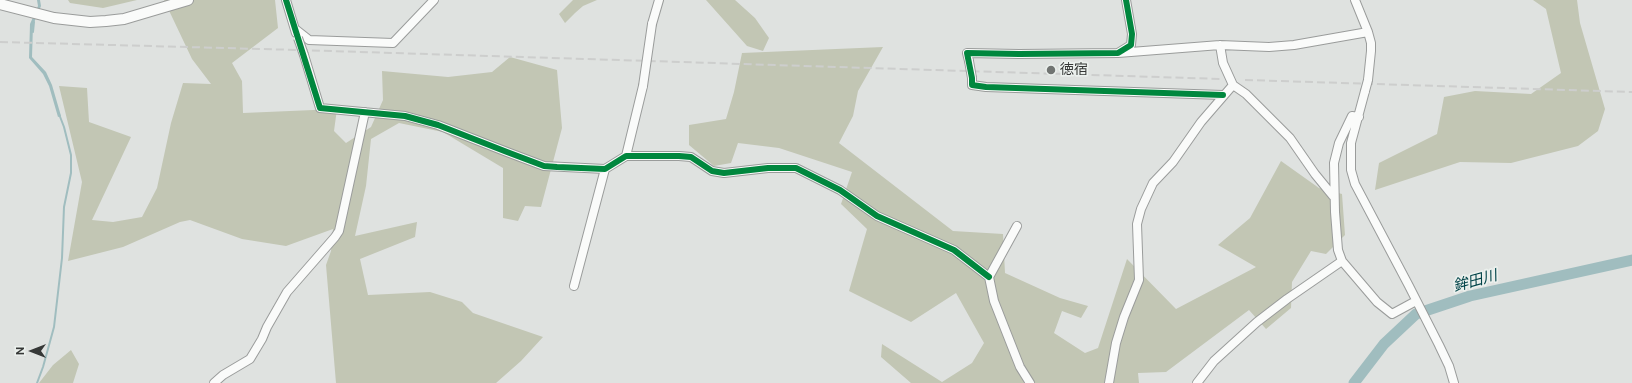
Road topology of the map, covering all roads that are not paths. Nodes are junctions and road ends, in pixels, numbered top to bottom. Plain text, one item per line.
1 (188, 0) edge
2 (286, 0) edge
3 (434, 0) edge
4 (659, 0) edge
5 (1126, 0) edge
6 (1355, 0) edge
7 (0, 4) edge
8 (295, 29) junction
9 (1368, 32) junction
10 (1220, 45) junction
11 (1118, 53) junction
12 (1233, 85) junction
13 (1223, 96) junction
14 (365, 112) junction
15 (1359, 117) junction
16 (626, 156) junction
17 (605, 169) junction
18 (1333, 196) junction
19 (1016, 226) dead end
20 (1342, 261) junction
21 (989, 277) junction
22 (574, 286) dead end
23 (1417, 304) junction
24 (214, 383) edge
25 (1030, 383) edge
26 (1109, 383) edge
27 (1197, 383) edge
28 (1454, 383) edge

1 - 7 main road
2 - 8 street
3 - 8 street
4 - 16 street, bridge
5 - 11 street
6 - 9 street
8 - 14 street, bridge
9 - 10 street
9 - 15 street, bridge
10 - 11 street
10 - 12 street
11 - 13 street, bridge
12 - 13 street
12 - 18 street
13 - 26 street
14 - 17 street
14 - 24 street
15 - 18 street
15 - 23 street
16 - 17 street
16 - 21 street
17 - 22 street
18 - 20 street
19 - 21 street
20 - 23 street
20 - 27 street
21 - 25 street
23 - 28 street

